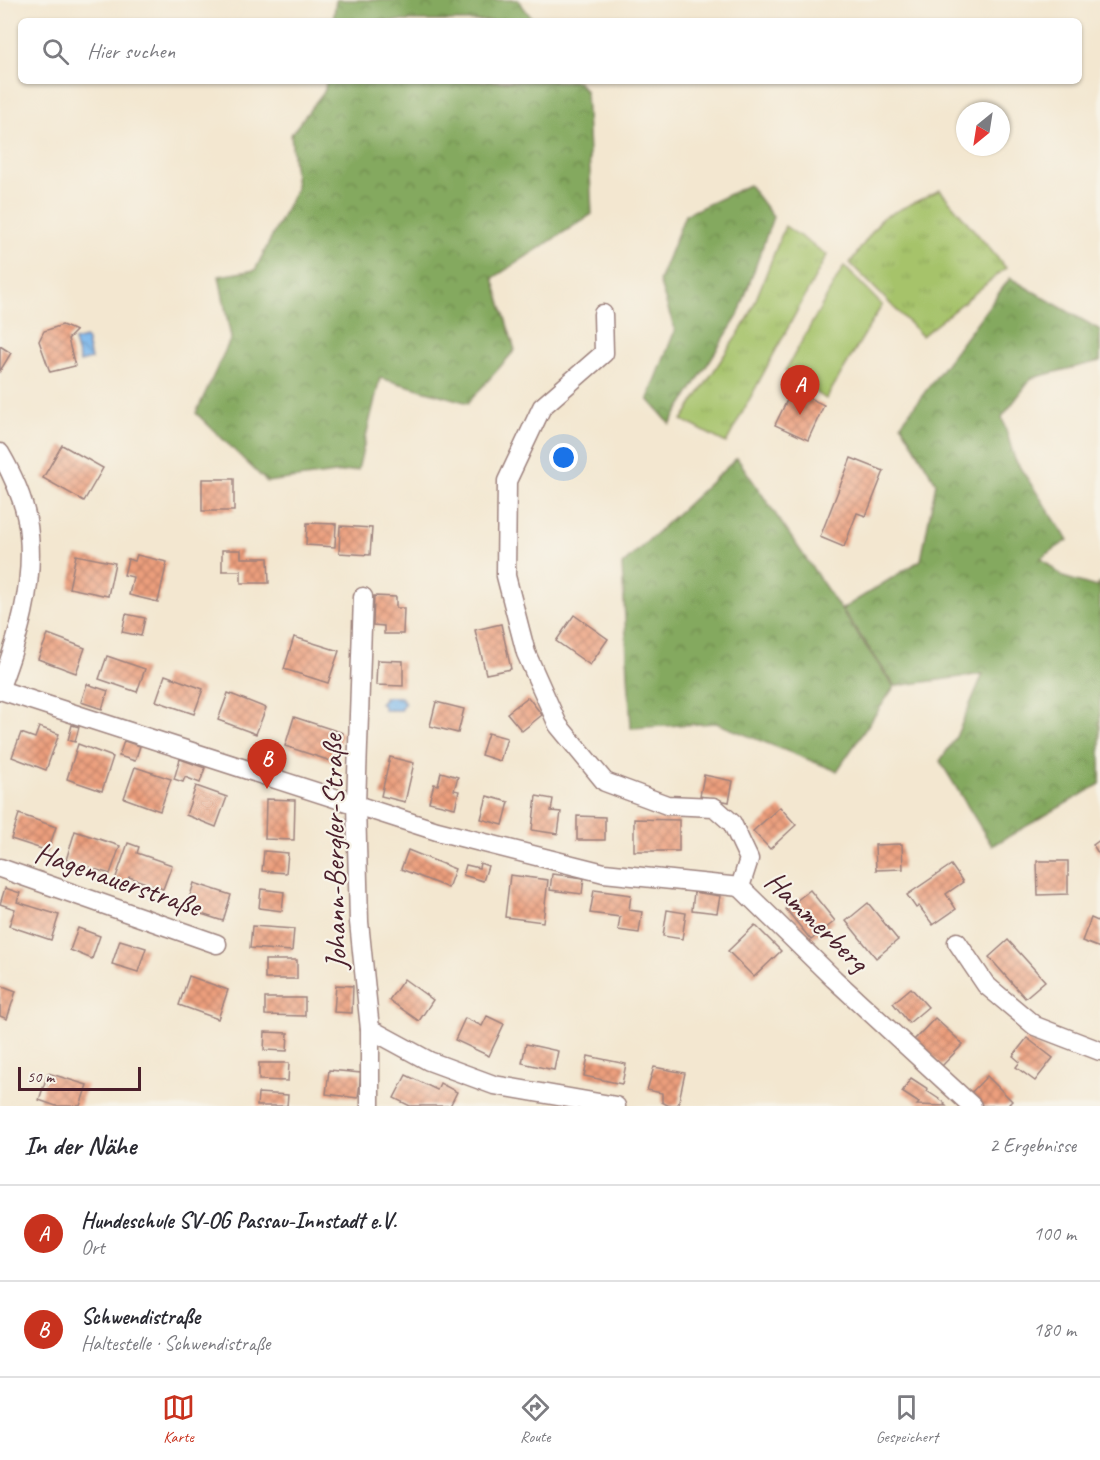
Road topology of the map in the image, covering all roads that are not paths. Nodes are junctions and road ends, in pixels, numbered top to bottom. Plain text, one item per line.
1 (603, 314) dead end
2 (0, 453) edge
3 (363, 597) dead end
4 (0, 688) edge
5 (356, 804) junction
6 (0, 868) edge
7 (740, 887) junction
8 (957, 942) dead end
9 (218, 944) dead end
10 (370, 1029) junction
11 (1100, 1051) edge
12 (370, 1106) edge
13 (616, 1106) edge
14 (972, 1106) edge

1 - 7 street, Hammerberg
2 - 4 street
3 - 5 street, Johann-Bergler-Straße
4 - 5 street
5 - 7 street
5 - 10 street, Johann-Bergler-Straße
6 - 9 street, Hagenauerstraße
7 - 14 street, Hammerberg
8 - 11 street
10 - 12 street, Johann-Bergler-Straße
10 - 13 street

